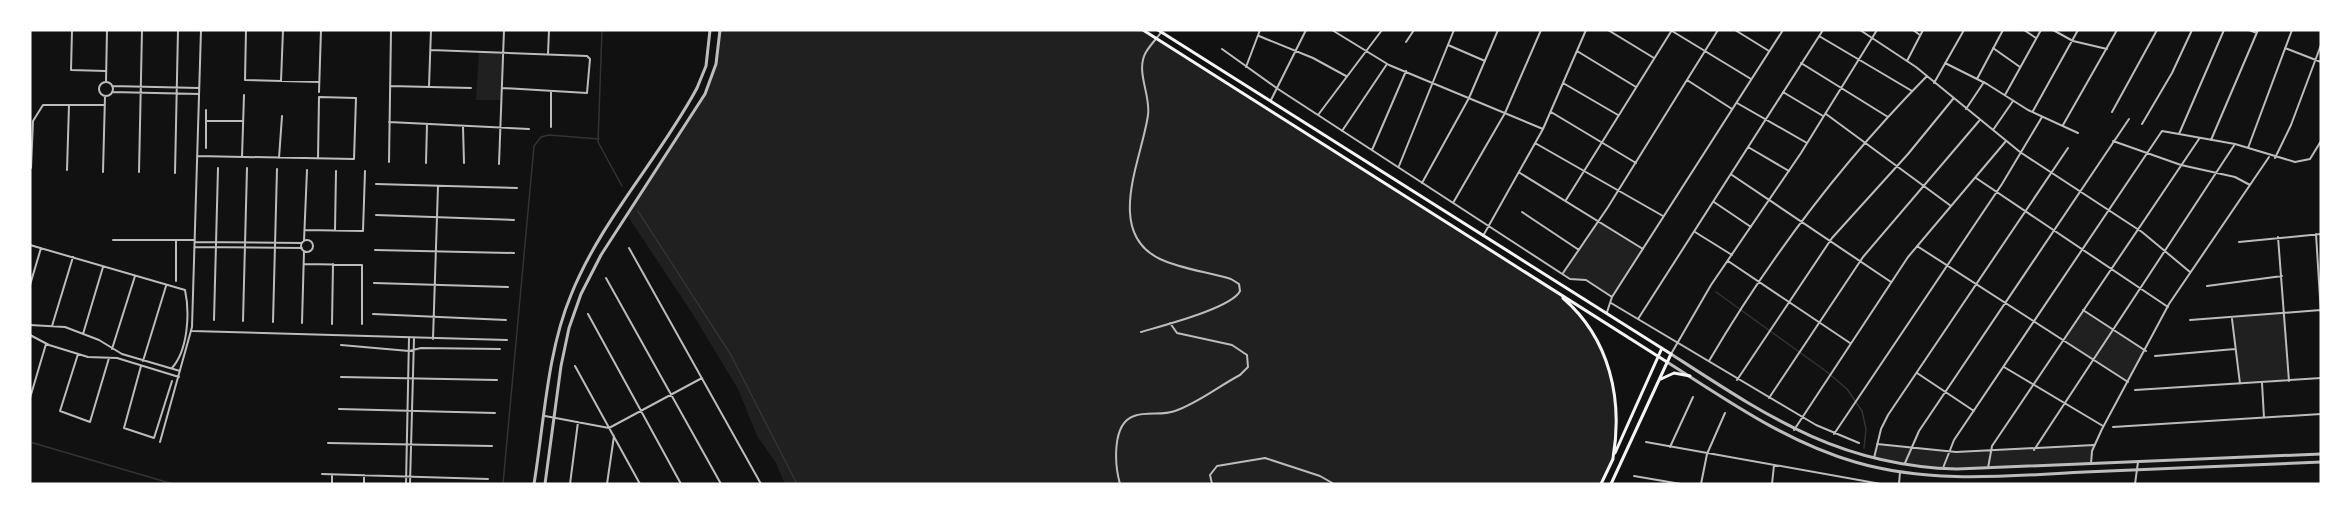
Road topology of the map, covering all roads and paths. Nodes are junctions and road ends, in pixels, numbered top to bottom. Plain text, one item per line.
1 (72, 30) edge
2 (107, 30) edge
3 (142, 30) edge
4 (178, 30) edge
5 (201, 30) edge
6 (246, 30) edge
7 (283, 30) edge
8 (321, 30) edge
9 (391, 30) edge
10 (431, 30) edge
11 (504, 30) edge
12 (549, 30) edge
13 (710, 30) edge
14 (720, 30) edge
15 (1143, 30) edge
16 (1260, 30) edge
17 (1304, 30) edge
18 (1333, 30) edge
19 (1382, 30) edge
20 (1414, 30) edge
21 (1454, 30) edge
22 (1498, 30) edge
23 (1541, 30) edge
24 (1585, 30) edge
25 (1608, 30) edge
26 (1671, 30) edge
27 (1718, 30) edge
28 (1735, 30) edge
29 (1783, 30) edge
30 (1823, 30) edge
31 (1860, 30) edge
32 (1877, 30) edge
33 (1912, 30) edge
34 (1923, 30) edge
35 (1964, 30) edge
36 (2003, 30) edge
37 (2024, 30) edge
38 (2041, 30) edge
39 (2053, 30) edge
40 (2078, 30) edge
41 (2116, 30) edge
42 (2157, 30) edge
43 (2192, 30) edge
44 (2224, 30) edge
45 (2249, 30) edge
46 (2292, 30) edge
47 (1161, 31) edge
48 (2258, 31) edge
49 (1920, 35) junction
50 (1259, 36) junction
51 (1819, 36) junction
52 (2036, 38) junction
53 (1156, 39) junction
54 (1872, 39) junction
55 (2073, 40) junction
56 (1406, 42) dead end
57 (1448, 45) junction
58 (2321, 45) edge
59 (1993, 48) junction
60 (2285, 48) junction
61 (431, 50) junction
62 (1222, 50) dead end
63 (1365, 50) junction
64 (2106, 50) junction
65 (1296, 51) junction
66 (1577, 51) junction
67 (1705, 51) junction
68 (1769, 51) junction
69 (503, 53) junction
70 (548, 54) junction
71 (1654, 58) junction
72 (1859, 58) junction
73 (1907, 60) junction
74 (2316, 60) junction
75 (1485, 61) junction
76 (2321, 62) edge
77 (1802, 63) junction
78 (1945, 63) junction
79 (1387, 64) junction
80 (1246, 67) junction
81 (2020, 68) junction
82 (1406, 70) junction
83 (106, 71) junction
84 (1346, 76) junction
85 (1927, 76) junction
86 (1752, 79) junction
87 (1977, 79) junction
88 (1687, 80) junction
89 (281, 81) junction
90 (106, 82) junction
91 (319, 82) junction
92 (1934, 82) junction
93 (1984, 82) junction
94 (1433, 83) junction
95 (1563, 83) junction
96 (112, 86) junction
97 (141, 86) junction
98 (390, 86) junction
99 (429, 86) junction
100 (1842, 86) junction
101 (177, 87) junction
102 (1636, 87) junction
103 (199, 88) junction
104 (471, 88) dead end
105 (502, 88) junction
106 (1278, 89) junction
107 (551, 91) junction
108 (1913, 91) junction
109 (319, 92) dead end
110 (1783, 92) junction
111 (112, 93) junction
112 (141, 93) junction
113 (177, 94) junction
114 (199, 94) junction
115 (244, 95) dead end
116 (2005, 95) junction
117 (105, 96) junction
118 (1469, 98) junction
119 (1953, 99) junction
120 (1270, 101) junction
121 (2013, 101) junction
122 (1737, 102) junction
123 (69, 105) junction
124 (105, 105) junction
125 (1732, 109) junction
126 (1966, 109) junction
127 (206, 110) dead end
128 (1551, 112) junction
129 (2032, 112) junction
130 (2112, 112) dead end
131 (1505, 113) junction
132 (1318, 115) junction
133 (1618, 115) junction
134 (1824, 115) junction
135 (282, 116) dead end
136 (1889, 117) junction
137 (2042, 117) junction
138 (1766, 119) junction
139 (2129, 119) dead end
140 (1979, 120) junction
141 (206, 121) junction
142 (243, 121) junction
143 (389, 122) junction
144 (427, 124) junction
145 (2142, 124) dead end
146 (2063, 125) junction
147 (463, 126) junction
148 (501, 127) junction
149 (551, 127) dead end
150 (529, 129) dead end
151 (1543, 129) junction
152 (1342, 130) junction
153 (1992, 130) junction
154 (2078, 133) dead end
155 (2179, 134) junction
156 (2199, 140) junction
157 (2211, 140) junction
158 (2006, 141) junction
159 (2113, 141) junction
160 (2321, 141) edge
161 (1601, 142) junction
162 (1535, 143) junction
163 (1807, 143) junction
164 (1867, 143) junction
165 (2235, 144) junction
166 (1748, 147) junction
167 (206, 148) dead end
168 (2068, 148) dead end
169 (2248, 148) junction
170 (1372, 150) junction
171 (2022, 153) junction
172 (2147, 153) junction
173 (197, 156) junction
174 (2270, 156) junction
175 (242, 157) junction
176 (279, 158) junction
177 (2275, 158) junction
178 (318, 159) junction
179 (389, 162) dead end
180 (426, 163) dead end
181 (464, 163) dead end
182 (1636, 163) junction
183 (499, 164) dead end
184 (2181, 165) junction
185 (1897, 166) junction
186 (1398, 167) junction
187 (31, 168) edge
188 (218, 168) dead end
189 (247, 168) dead end
190 (277, 169) dead end
191 (67, 170) dead end
192 (307, 170) dead end
193 (1584, 170) junction
194 (336, 171) dead end
195 (365, 171) dead end
196 (1789, 171) junction
197 (103, 172) dead end
198 (139, 172) dead end
199 (175, 173) dead end
200 (1520, 173) junction
201 (2052, 173) junction
202 (1731, 174) junction
203 (2214, 174) junction
204 (1975, 178) junction
205 (1422, 183) junction
206 (376, 184) dead end
207 (2250, 185) junction
208 (438, 186) junction
209 (1924, 186) junction
210 (517, 188) dead end
211 (1618, 191) junction
212 (2080, 191) junction
213 (1996, 193) junction
214 (1566, 200) junction
215 (1770, 200) junction
216 (1713, 202) junction
217 (1453, 203) junction
218 (1951, 206) junction
219 (2109, 210) junction
220 (1522, 212) dead end
221 (2026, 212) junction
222 (376, 215) dead end
223 (1664, 217) junction
224 (437, 218) junction
225 (514, 220) dead end
226 (1801, 220) junction
227 (1599, 221) junction
228 (1488, 226) junction
229 (1751, 227) junction
230 (2137, 229) junction
231 (305, 230) junction
232 (335, 230) junction
233 (1695, 231) junction
234 (2054, 231) junction
235 (2316, 234) junction
236 (2321, 234) edge
237 (1483, 236) junction
238 (2278, 237) junction
239 (113, 240) dead end
240 (176, 240) junction
241 (1830, 240) junction
242 (195, 241) junction
243 (216, 242) junction
244 (245, 242) junction
245 (303, 242) junction
246 (2240, 242) dead end
247 (275, 243) junction
248 (30, 245) edge
249 (1917, 246) junction
250 (195, 247) junction
251 (216, 247) junction
252 (41, 248) junction
253 (245, 248) junction
254 (275, 248) junction
255 (629, 248) dead end
256 (1643, 249) junction
257 (303, 250) junction
258 (375, 250) dead end
259 (1579, 250) junction
260 (2083, 250) junction
261 (2164, 251) junction
262 (436, 252) junction
263 (514, 253) dead end
264 (1732, 255) junction
265 (73, 257) junction
266 (1861, 260) junction
267 (1728, 261) junction
268 (304, 264) junction
269 (333, 264) junction
270 (1946, 265) junction
271 (103, 267) junction
272 (2111, 269) junction
273 (2190, 272) junction
274 (1563, 273) junction
275 (135, 276) junction
276 (2282, 276) junction
277 (606, 278) dead end
278 (176, 281) dead end
279 (1758, 281) junction
280 (1891, 282) junction
281 (374, 283) dead end
282 (1976, 284) junction
283 (30, 285) edge
284 (166, 285) junction
285 (434, 286) junction
286 (2207, 286) dead end
287 (508, 287) dead end
288 (2140, 289) junction
289 (1555, 291) junction
290 (1612, 297) junction
291 (1789, 302) junction
292 (1611, 303) junction
293 (2004, 303) junction
294 (2168, 307) junction
295 (2083, 310) junction
296 (2321, 311) edge
297 (2285, 312) junction
298 (374, 314) dead end
299 (588, 314) dead end
300 (1607, 314) junction
301 (433, 317) junction
302 (2232, 317) junction
303 (1638, 318) junction
304 (214, 320) dead end
305 (506, 320) dead end
306 (2190, 320) dead end
307 (243, 321) dead end
308 (1819, 321) junction
309 (273, 322) dead end
310 (2034, 322) junction
311 (302, 323) dead end
312 (1170, 323) junction
313 (332, 324) dead end
314 (362, 324) dead end
315 (30, 325) edge
316 (52, 326) junction
317 (2113, 330) junction
318 (192, 331) junction
319 (1140, 332) dead end
320 (83, 334) junction
321 (30, 335) edge
322 (409, 338) junction
323 (414, 338) junction
324 (432, 339) junction
325 (507, 340) dead end
326 (2063, 340) junction
327 (1678, 341) junction
328 (1851, 343) junction
329 (46, 344) junction
330 (341, 345) dead end
331 (1662, 348) junction
332 (112, 349) junction
333 (500, 349) dead end
334 (2235, 349) junction
335 (409, 351) junction
336 (414, 351) junction
337 (2146, 351) junction
338 (78, 354) junction
339 (122, 354) junction
340 (1671, 354) junction
341 (1658, 356) junction
342 (2155, 356) dead end
343 (109, 358) junction
344 (121, 359) junction
345 (2092, 359) junction
346 (143, 361) junction
347 (1709, 361) junction
348 (1667, 362) junction
349 (141, 366) junction
350 (575, 366) dead end
351 (2004, 367) junction
352 (172, 368) junction
353 (181, 371) junction
354 (1917, 373) junction
355 (1690, 376) junction
356 (179, 377) junction
357 (341, 377) dead end
358 (408, 378) junction
359 (702, 378) junction
360 (2321, 378) edge
361 (413, 379) junction
362 (497, 380) dead end
363 (1737, 380) junction
364 (172, 381) dead end
365 (2289, 381) junction
366 (1658, 382) junction
367 (2128, 382) junction
368 (2262, 383) junction
369 (2240, 384) junction
370 (2033, 385) junction
371 (2135, 390) dead end
372 (1945, 393) junction
373 (671, 396) junction
374 (1693, 397) dead end
375 (30, 398) edge
376 (1769, 398) junction
377 (2063, 403) junction
378 (339, 409) dead end
379 (407, 411) junction
380 (412, 411) junction
381 (1974, 411) junction
382 (641, 412) junction
383 (495, 413) dead end
384 (1725, 413) dead end
385 (2321, 414) edge
386 (545, 416) junction
387 (554, 417) junction
388 (1802, 417) junction
389 (2264, 418) junction
390 (578, 422) junction
391 (2103, 426) junction
392 (2113, 427) dead end
393 (609, 428) junction
394 (1794, 430) junction
395 (1834, 434) junction
396 (614, 436) junction
397 (160, 442) dead end
398 (1646, 442) dead end
399 (328, 443) dead end
400 (1858, 443) dead end
401 (406, 444) junction
402 (412, 444) junction
403 (1877, 444) junction
404 (2094, 445) junction
405 (492, 446) dead end
406 (1670, 447) junction
407 (1910, 449) junction
408 (1989, 450) junction
409 (2034, 450) junction
410 (1947, 452) junction
411 (1707, 454) junction
412 (2321, 454) edge
413 (1613, 458) junction
414 (1874, 459) junction
415 (2138, 462) junction
416 (2321, 462) edge
417 (2091, 464) junction
418 (1774, 465) junction
419 (1905, 465) junction
420 (1942, 468) junction
421 (1988, 468) junction
422 (2137, 470) junction
423 (1900, 472) junction
424 (322, 474) dead end
425 (332, 474) junction
426 (364, 475) junction
427 (1634, 476) dead end
428 (406, 477) junction
429 (411, 477) junction
430 (488, 478) dead end
431 (332, 484) edge
432 (364, 484) edge
433 (406, 484) edge
434 (410, 484) edge
435 (534, 484) edge
436 (545, 484) edge
437 (570, 484) edge
438 (607, 484) edge
439 (640, 484) edge
440 (681, 484) edge
441 (721, 484) edge
442 (761, 484) edge
443 (1120, 484) edge
444 (1212, 484) edge
445 (1334, 484) edge
446 (1601, 484) edge
447 (1611, 484) edge
448 (1681, 484) edge
449 (1701, 484) edge
450 (1772, 484) edge
451 (1881, 484) edge
452 (1899, 484) edge
453 (2135, 484) edge

1 - 83 street
2 - 83 street
3 - 97 street
4 - 101 street
5 - 103 street
6 - 89 street
7 - 89 street
8 - 91 street
9 - 98 street
10 - 61 street
11 - 69 street
12 - 70 street
13 - 386 street
14 - 387 street
15 - 53 main road
16 - 50 street
17 - 65 street
18 - 63 street
19 - 63 street
20 - 56 street
21 - 57 street
22 - 75 street
23 - 131 street
24 - 66 street
25 - 71 street
26 - 67 street
26 - 71 street
27 - 67 street
28 - 68 street
29 - 68 street
30 - 51 street
31 - 54 street
32 - 54 street
33 - 49 street
34 - 49 street
35 - 78 street
36 - 59 street
37 - 52 street
38 - 52 street
39 - 55 street
40 - 55 street
41 - 64 street
42 - 130 street
43 - 145 street
44 - 155 street
45 - 48 street
46 - 60 street
47 - 53 street
47 - 120 main road
48 - 157 street
49 - 73 street
50 - 65 street
50 - 80 street
51 - 72 street
51 - 77 street
52 - 81 street
53 - 289 main road
53 - 312 street
54 - 72 street
54 - 73 street
55 - 64 street
55 - 129 street
57 - 75 street
57 - 94 street
58 - 74 street
59 - 81 street
59 - 87 street
60 - 74 street
60 - 169 street
61 - 69 street
61 - 99 street
62 - 80 street
63 - 79 street
63 - 84 street
64 - 146 street
65 - 84 street
65 - 106 street
66 - 95 street
66 - 102 street
67 - 86 street
67 - 88 street
68 - 86 street
69 - 70 street
69 - 105 street
70 - 107 street
71 - 102 street
72 - 100 street
72 - 108 street
73 - 85 street
74 - 76 street
74 - 177 street
75 - 118 street
77 - 100 street
77 - 110 street
78 - 87 street
78 - 92 street
79 - 82 street
79 - 152 street
80 - 106 street
81 - 116 street
82 - 94 street
82 - 170 street
83 - 90 street
84 - 132 street
85 - 92 street
85 - 108 street
86 - 122 street
87 - 93 street
88 - 125 street
88 - 182 street
89 - 91 street
90 - 96 street
90 - 117 street
91 - 109 street
92 - 119 street
93 - 116 street
93 - 126 street
94 - 118 street
94 - 186 street
95 - 128 street
95 - 133 street
96 - 97 street
96 - 111 street
97 - 101 street
97 - 112 street
98 - 99 street
98 - 143 street
99 - 104 street
100 - 134 street
100 - 136 street
101 - 103 street
101 - 113 street
102 - 133 street
103 - 114 street
105 - 107 street
105 - 148 street
106 - 120 street
106 - 132 street
107 - 149 street
108 - 136 street
110 - 134 street
110 - 138 street
111 - 112 street
111 - 117 street
112 - 113 street
112 - 198 street
113 - 114 street
113 - 199 street
114 - 173 street
115 - 142 street
116 - 121 street
117 - 124 street
118 - 131 street
118 - 205 street
119 - 126 street
119 - 185 street
120 - 237 main road
121 - 129 street
121 - 153 street
122 - 125 street
122 - 138 street
123 - 124 street
123 - 187 street
123 - 191 street
124 - 197 street
125 - 223 street
126 - 140 street
127 - 141 street
128 - 151 street
128 - 161 street
129 - 137 street
131 - 151 street
131 - 217 street
132 - 152 street
133 - 161 street
134 - 163 street
134 - 164 street
135 - 176 street
136 - 164 street
137 - 146 street
137 - 171 street
138 - 163 street
138 - 166 street
139 - 159 street
140 - 153 street
140 - 209 street
141 - 142 street
141 - 167 street
142 - 175 street
143 - 144 street
143 - 179 street
144 - 147 street
144 - 180 street
146 - 154 street
147 - 148 street
147 - 181 street
148 - 150 street
148 - 183 street
151 - 162 street
152 - 170 street
153 - 158 street
155 - 156 street
155 - 172 street
156 - 157 street
156 - 184 street
157 - 165 street
158 - 171 street
158 - 204 street
159 - 172 street
159 - 212 street
160 - 177 street
161 - 182 street
161 - 193 street
162 - 193 street
162 - 200 street
163 - 196 street
164 - 185 street
164 - 226 street
165 - 169 street
165 - 203 street
166 - 196 street
166 - 202 street
168 - 201 street
169 - 174 street
170 - 186 street
171 - 201 street
171 - 213 street
172 - 184 street
172 - 219 street
173 - 175 street
173 - 242 street
174 - 177 street
174 - 207 street
175 - 176 street
176 - 178 street
178 - 178 street
182 - 211 street
184 - 203 street
184 - 230 street
185 - 209 street
185 - 241 street
186 - 205 street
188 - 243 street
189 - 244 street
190 - 247 street
192 - 231 street
193 - 211 street
193 - 214 street
194 - 232 street
195 - 232 street
196 - 215 street
200 - 214 street
200 - 228 street
201 - 212 street
201 - 221 street
202 - 215 street
202 - 216 street
203 - 207 street
203 - 261 street
204 - 213 street
204 - 218 street
205 - 217 street
206 - 208 street
207 - 273 street
208 - 210 street
208 - 224 street
209 - 218 street
209 - 266 street
211 - 223 street
211 - 227 street
212 - 219 street
212 - 234 street
213 - 221 street
213 - 270 street
214 - 227 street
215 - 226 street
215 - 229 street
216 - 229 street
216 - 233 street
217 - 228 street
218 - 249 street
219 - 230 street
219 - 260 street
220 - 259 street
221 - 234 street
221 - 282 street
222 - 224 street
223 - 256 street
224 - 225 street
224 - 262 street
226 - 241 street
226 - 279 street
227 - 256 street
227 - 259 street
228 - 237 street
228 - 274 street
229 - 264 street
230 - 261 street
230 - 272 street
231 - 232 street
231 - 245 street
233 - 264 street
233 - 303 street
234 - 260 street
234 - 293 street
235 - 236 street
235 - 238 street
235 - 296 street
237 - 300 main road
238 - 246 street
238 - 276 street
239 - 240 street
240 - 242 street
240 - 278 street
241 - 266 street
241 - 291 street
242 - 243 street
242 - 250 street
243 - 244 street
243 - 251 street
244 - 247 street
244 - 253 street
245 - 247 street
245 - 257 street
245 - 257 street
247 - 254 street
248 - 252 street
249 - 270 street
249 - 280 street
250 - 251 street
250 - 318 street
251 - 253 street
251 - 304 street
252 - 265 street
252 - 283 street
253 - 254 street
253 - 307 street
254 - 257 street
254 - 309 street
255 - 359 street
256 - 290 street
257 - 268 street
258 - 262 street
259 - 274 street
260 - 272 street
260 - 310 street
261 - 273 street
261 - 288 street
262 - 263 street
262 - 285 street
264 - 267 street
265 - 271 street
265 - 316 street
266 - 280 street
266 - 308 street
267 - 279 street
267 - 327 street
268 - 269 street
268 - 311 street
269 - 313 street
269 - 314 street
270 - 282 street
270 - 395 street
271 - 275 street
271 - 320 street
272 - 288 street
272 - 295 street
273 - 294 street
274 - 290 street
275 - 284 street
275 - 332 street
276 - 286 street
276 - 297 street
277 - 373 street
279 - 291 street
279 - 347 street
280 - 328 street
281 - 285 street
282 - 293 street
282 - 354 street
284 - 346 street
284 - 352 street
285 - 287 street
285 - 301 street
288 - 294 street
288 - 317 street
289 - 341 main road
289 - 413 main road
290 - 292 street
291 - 308 street
291 - 363 street
292 - 300 street
292 - 303 street
293 - 310 street
293 - 372 street
294 - 337 street
295 - 317 street
295 - 326 street
296 - 297 street
297 - 302 street
297 - 365 street
298 - 301 street
299 - 382 street
300 - 331 main road
301 - 305 street
301 - 324 street
302 - 306 street
302 - 334 street
303 - 327 street
308 - 328 street
308 - 376 street
310 - 326 street
310 - 351 street
312 - 319 street
312 - 443 street
315 - 316 street
316 - 320 street
317 - 337 street
317 - 345 street
318 - 322 street
318 - 353 street
320 - 332 street
321 - 329 street
322 - 323 street
322 - 335 street
323 - 324 street
323 - 336 street
324 - 325 street
326 - 345 street
326 - 370 street
327 - 340 street
327 - 347 street
328 - 388 street
329 - 338 street
329 - 375 street
330 - 335 street
331 - 340 main road
331 - 341 main road
332 - 339 street
333 - 336 street
334 - 342 street
334 - 369 street
335 - 336 street
335 - 358 street
336 - 361 street
337 - 367 street
338 - 343 street
338 - 343 street
339 - 344 street
339 - 346 street
340 - 348 main road
340 - 394 street
341 - 348 main road
341 - 413 main road
343 - 344 street
344 - 349 street
345 - 367 street
345 - 377 street
346 - 352 street
347 - 363 street
348 - 355 street
348 - 366 main road
349 - 356 street
349 - 364 street
350 - 393 street
351 - 370 street
351 - 381 street
352 - 353 street
353 - 356 street
354 - 372 street
354 - 403 street
355 - 366 main road
355 - 423 street
356 - 397 street
357 - 358 street
358 - 361 street
358 - 379 street
359 - 373 street
359 - 442 street
360 - 365 street
361 - 362 street
361 - 380 street
363 - 376 street
365 - 368 street
366 - 447 main road
367 - 391 street
368 - 369 street
368 - 389 street
369 - 371 street
370 - 377 street
370 - 408 street
372 - 381 street
372 - 407 street
373 - 382 street
373 - 441 street
374 - 406 street
376 - 388 street
377 - 391 street
377 - 409 street
378 - 379 street
379 - 380 street
379 - 401 street
380 - 383 street
380 - 402 street
381 - 410 street
382 - 393 street
382 - 440 street
384 - 411 street
385 - 389 street
386 - 387 street
386 - 435 street
387 - 390 street
387 - 436 street
388 - 394 street
388 - 395 street
389 - 392 street
390 - 393 street
390 - 437 street
391 - 404 street
393 - 396 street
394 - 414 street
395 - 400 street
396 - 438 street
396 - 439 street
398 - 406 street
399 - 401 street
401 - 402 street
401 - 428 street
402 - 405 street
402 - 429 street
403 - 407 street
403 - 414 street
404 - 409 street
404 - 417 street
406 - 411 street
407 - 410 street
407 - 419 street
408 - 409 street
408 - 410 street
408 - 421 street
410 - 420 street
411 - 418 street
411 - 449 street
412 - 415 street
413 - 446 main road
414 - 419 street
415 - 417 street
415 - 422 street
416 - 422 street
417 - 421 street
418 - 450 street
418 - 451 street
419 - 420 street
420 - 421 street
422 - 423 street
422 - 453 street
423 - 452 street
424 - 425 street
425 - 426 street
425 - 431 street
426 - 428 street
426 - 432 street
427 - 448 street
428 - 429 street
428 - 433 street
429 - 430 street
429 - 434 street
444 - 445 street

